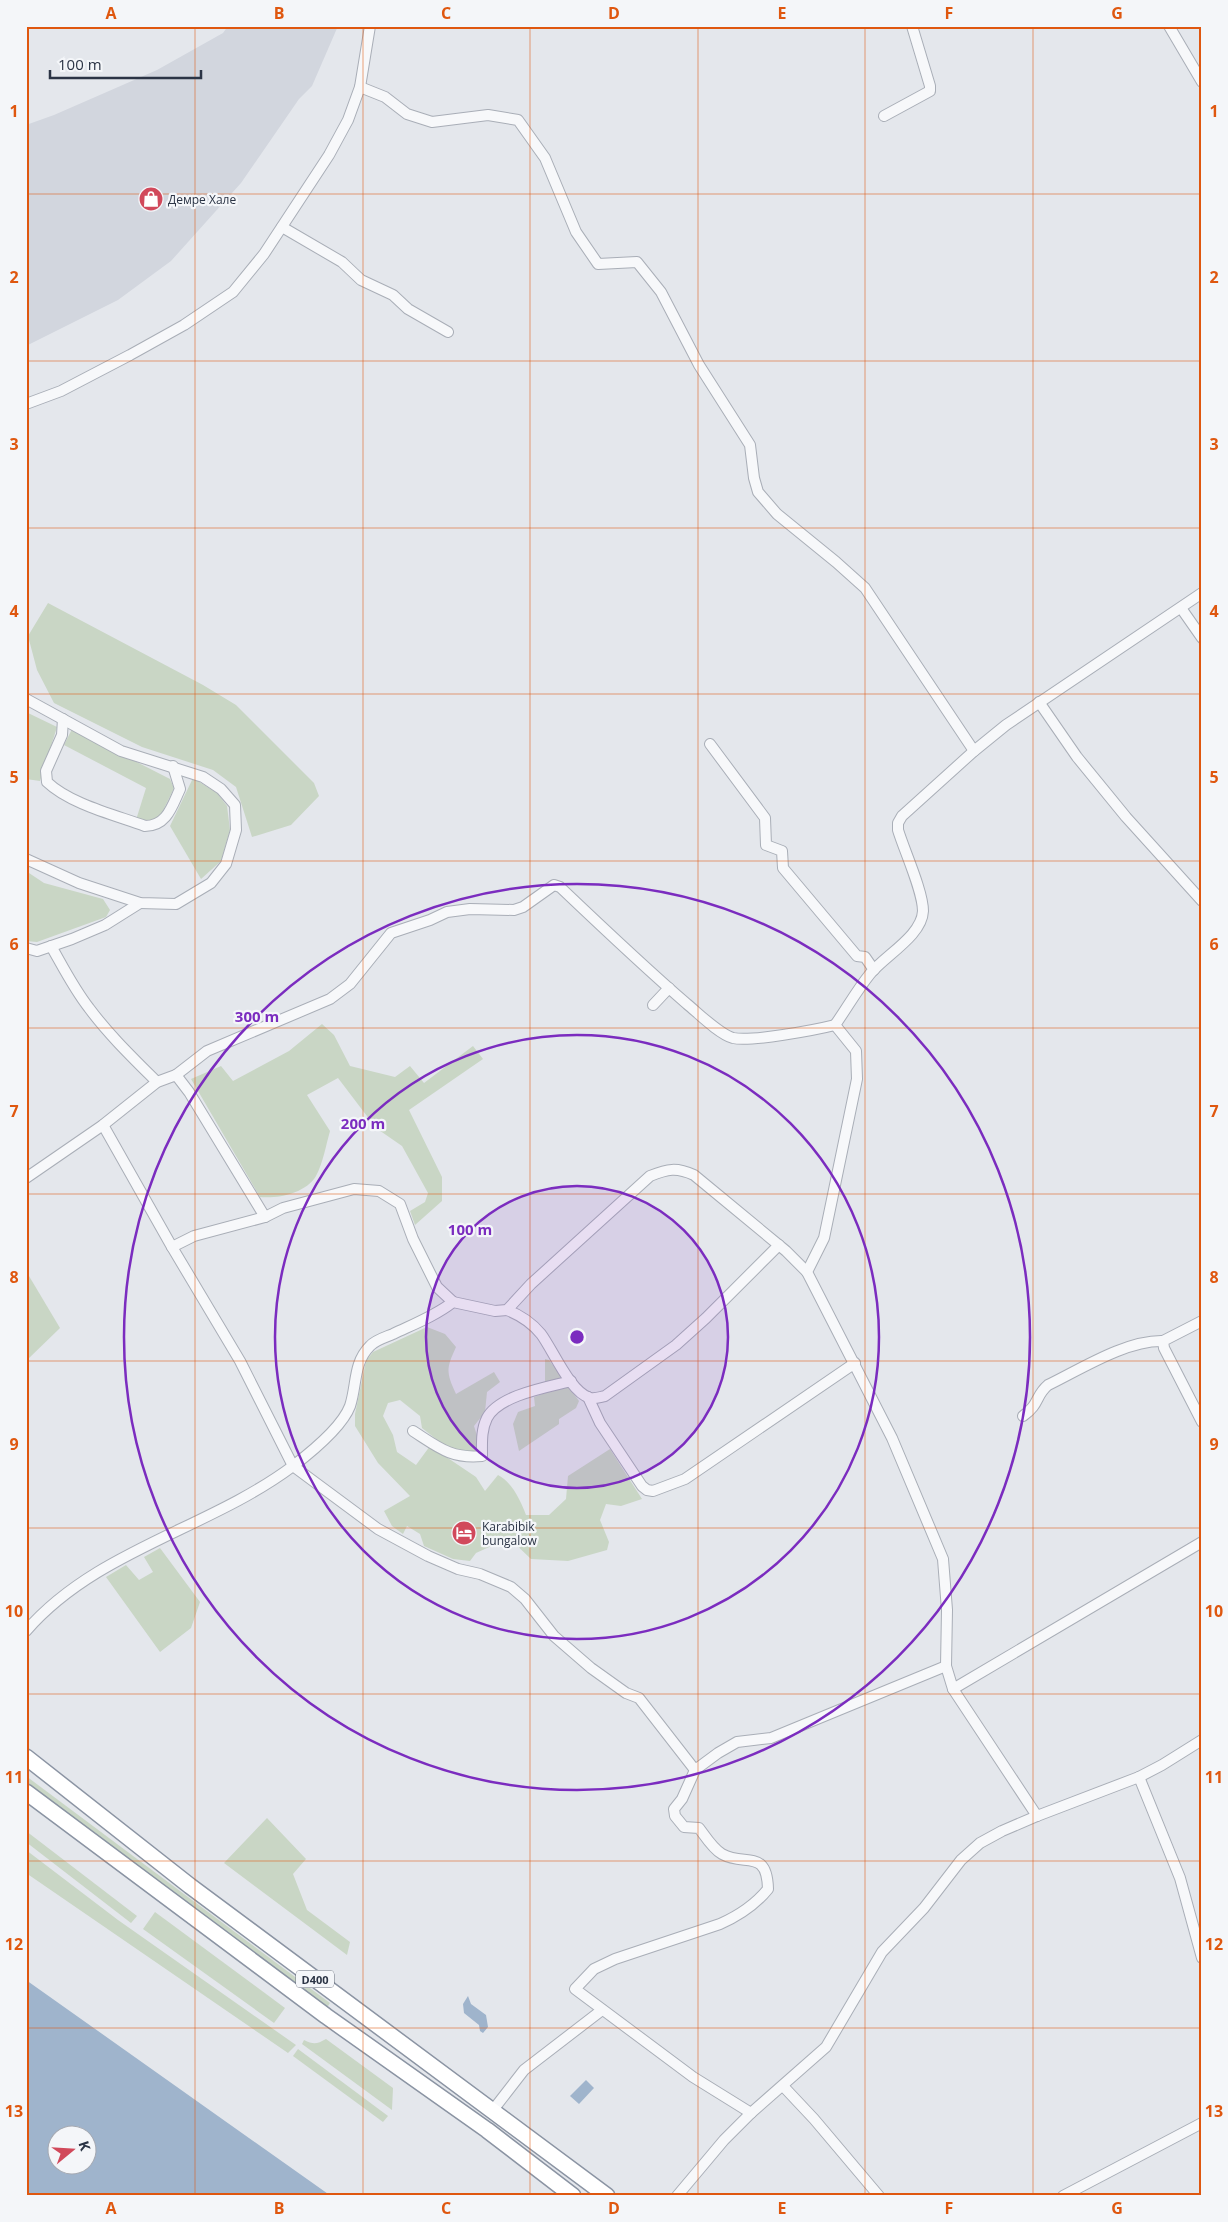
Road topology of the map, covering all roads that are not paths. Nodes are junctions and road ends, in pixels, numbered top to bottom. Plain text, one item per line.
1 (370, 26) edge
2 (912, 26) edge
3 (1169, 26) edge
4 (1202, 82) edge
5 (360, 87) junction
6 (884, 116) dead end
7 (282, 227) junction
8 (448, 332) dead end
9 (26, 404) edge
10 (1202, 593) edge
11 (1181, 608) junction
12 (1202, 638) edge
13 (26, 699) edge
14 (1039, 702) junction
15 (63, 719) junction
16 (710, 744) dead end
17 (974, 751) junction
18 (174, 766) junction
19 (26, 858) edge
20 (1202, 901) edge
21 (140, 903) junction
22 (51, 946) junction
23 (26, 948) edge
24 (874, 970) junction
25 (669, 988) junction
26 (653, 1005) dead end
27 (835, 1025) junction
28 (176, 1076) junction
29 (157, 1082) junction
30 (103, 1125) junction
31 (26, 1178) edge
32 (265, 1217) junction
33 (779, 1245) junction
34 (172, 1247) junction
35 (808, 1272) junction
36 (453, 1302) junction
37 (506, 1310) junction
38 (1202, 1321) edge
39 (1163, 1341) junction
40 (855, 1363) junction
41 (572, 1381) junction
42 (588, 1398) junction
43 (1023, 1416) dead end
44 (1202, 1422) edge
45 (413, 1430) dead end
46 (293, 1466) junction
47 (1202, 1542) edge
48 (26, 1631) edge
49 (946, 1666) junction
50 (953, 1689) junction
51 (1202, 1740) edge
52 (26, 1757) edge
53 (695, 1770) junction
54 (1139, 1777) junction
55 (26, 1792) edge
56 (1036, 1816) junction
57 (1202, 1958) edge
58 (602, 2010) junction
59 (783, 2086) junction
60 (493, 2110) junction
61 (751, 2113) junction
62 (1202, 2123) edge
63 (573, 2196) edge
64 (607, 2196) edge
65 (677, 2196) edge
66 (879, 2196) edge
67 (1063, 2196) edge

1 - 5 street
2 - 6 street
3 - 4 street
5 - 7 street
5 - 17 street
7 - 8 street
7 - 9 street
10 - 11 street
11 - 12 street
11 - 14 street
13 - 15 street
14 - 17 street
14 - 20 street
15 - 18 street
15 - 18 street
16 - 24 street
17 - 24 street
18 - 21 street
19 - 21 street
21 - 22 street
22 - 23 street
22 - 29 street
24 - 27 street
25 - 26 street
25 - 27 street
25 - 28 street
27 - 35 street
28 - 29 street
28 - 32 street
29 - 30 street
30 - 31 street
30 - 34 street
32 - 34 street
32 - 36 street
33 - 35 street
33 - 37 street
33 - 42 street
34 - 46 street
35 - 40 street
36 - 37 street
36 - 46 street
37 - 41 street
38 - 39 street
39 - 43 street
39 - 44 street
40 - 42 street
40 - 49 street
41 - 42 street
41 - 45 street
46 - 48 street
46 - 53 street
47 - 50 street
49 - 50 street
49 - 53 street
50 - 56 street
51 - 54 street
52 - 60 highway, D400
53 - 58 street
54 - 56 street
54 - 57 street
55 - 63 highway, D400
56 - 59 street
58 - 60 street
58 - 61 street
59 - 61 street
59 - 66 street
60 - 64 highway, D400
61 - 65 street
62 - 67 street

